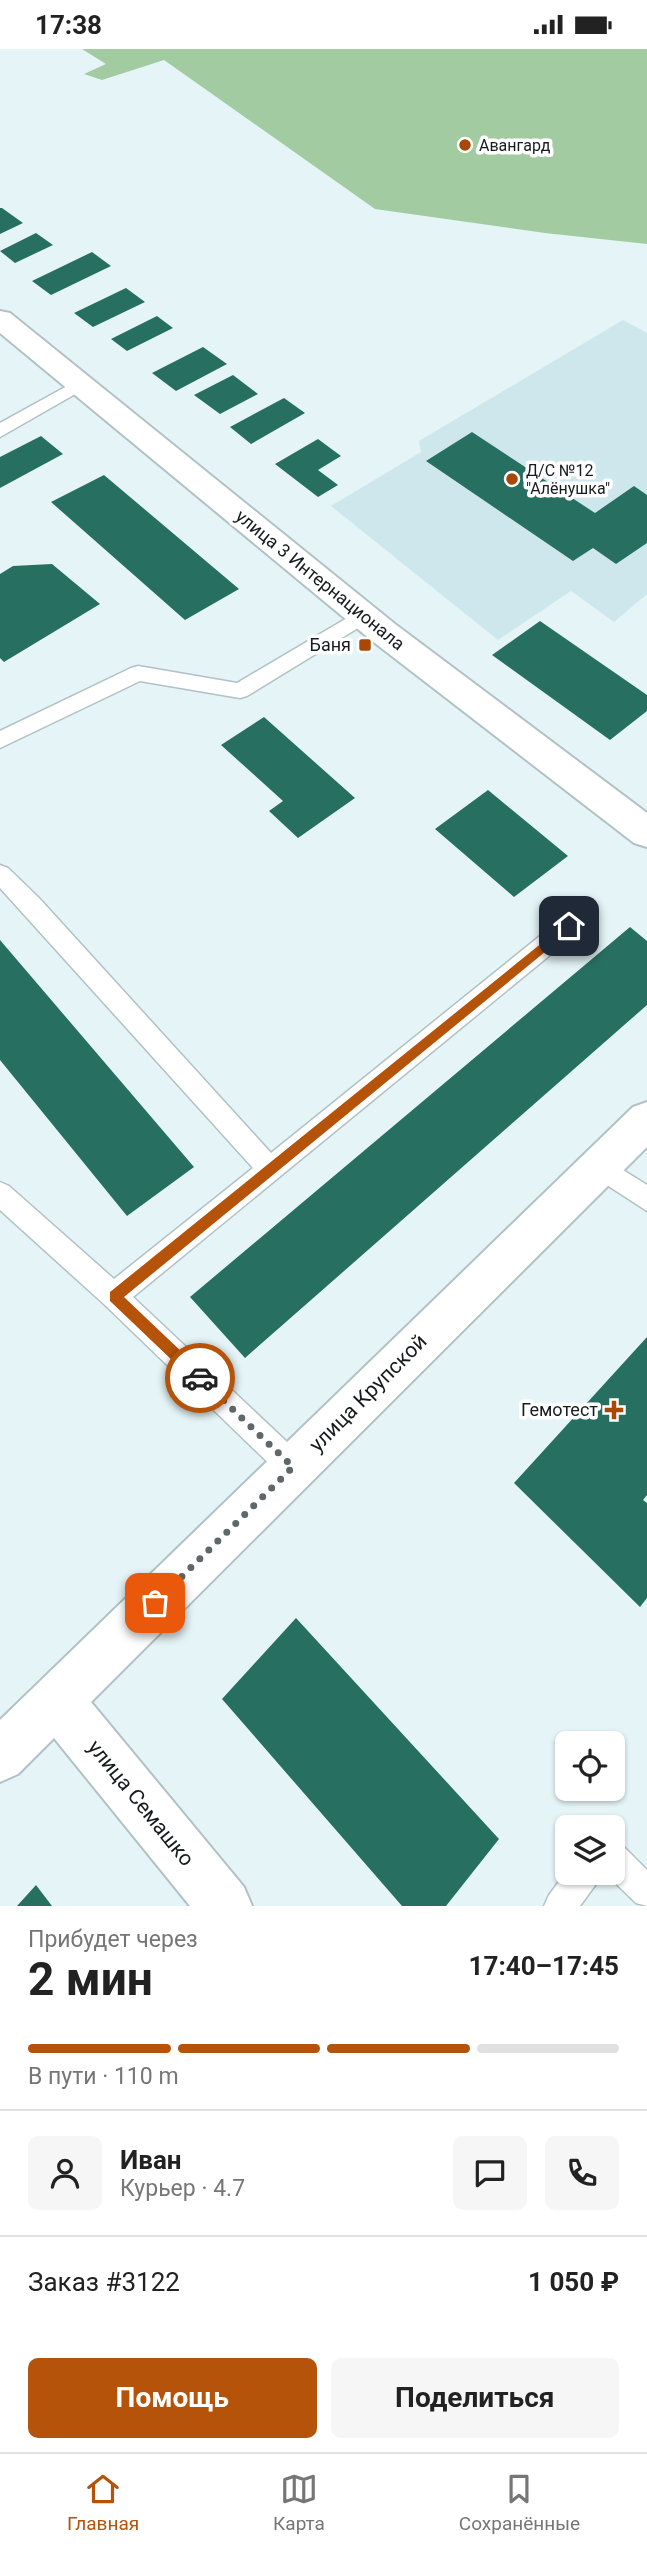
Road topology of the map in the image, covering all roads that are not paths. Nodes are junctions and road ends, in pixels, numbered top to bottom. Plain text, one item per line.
1 (0, 319) edge
2 (78, 385) junction
3 (0, 431) edge
4 (364, 615) junction
5 (0, 740) edge
6 (647, 833) edge
7 (0, 874) edge
8 (569, 926) dead end
9 (647, 1120) edge
10 (599, 1166) junction
11 (270, 1169) junction
12 (0, 1193) edge
13 (647, 1199) edge
14 (114, 1296) junction
15 (293, 1467) junction
16 (57, 1700) junction
17 (0, 1756) edge
18 (625, 1870) edge
19 (576, 1885) edge
20 (647, 1892) edge
21 (225, 1906) edge
22 (560, 1906) edge

1 - 2 street, улица 3 Интернационала
2 - 3 lane
2 - 4 street, улица 3 Интернационала
4 - 5 lane
4 - 6 street, улица 3 Интернационала
7 - 11 lane
8 - 11 lane
9 - 10 street, улица Крупской
10 - 13 lane
10 - 15 street, улица Крупской
11 - 14 lane
12 - 14 lane
14 - 15 lane
15 - 16 street, улица Крупской
16 - 17 street, улица Крупской
16 - 21 street, улица Семашко
18 - 20 lane
19 - 22 lane

